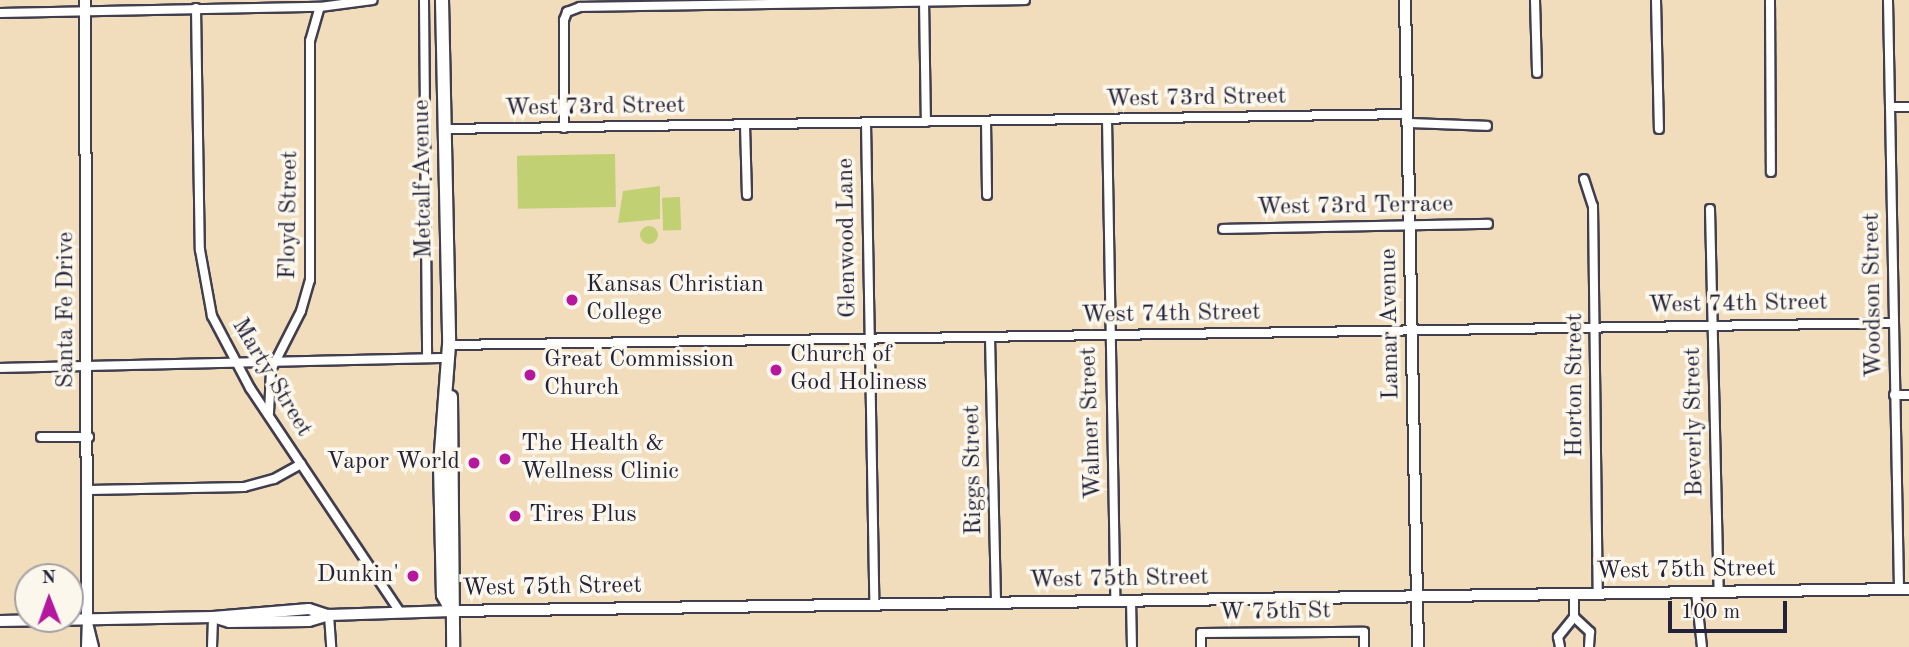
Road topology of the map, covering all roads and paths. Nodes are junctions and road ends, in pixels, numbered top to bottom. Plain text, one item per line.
1 (373, 0) edge
2 (424, 0) edge
3 (442, 0) edge
4 (1025, 0) edge
5 (1405, 0) edge
6 (1535, 0) edge
7 (1656, 0) edge
8 (1770, 0) edge
9 (1888, 0) edge
10 (924, 1) edge
11 (85, 5) edge
12 (320, 7) junction
13 (196, 8) junction
14 (0, 13) edge
15 (1537, 73) dead end
16 (1890, 107) junction
17 (1909, 107) edge
18 (1107, 119) junction
19 (1407, 119) junction
20 (986, 121) junction
21 (926, 122) junction
22 (866, 123) junction
23 (745, 125) junction
24 (1487, 126) dead end
25 (564, 128) junction
26 (444, 129) junction
27 (1659, 129) dead end
28 (1771, 172) dead end
29 (1584, 179) dead end
30 (747, 195) dead end
31 (987, 195) dead end
32 (1710, 209) dead end
33 (1488, 224) dead end
34 (1410, 226) junction
35 (1223, 229) dead end
36 (1893, 323) junction
37 (1713, 324) junction
38 (1594, 327) junction
39 (1412, 329) junction
40 (1109, 336) junction
41 (990, 337) junction
42 (869, 338) junction
43 (448, 352) junction
44 (428, 358) junction
45 (275, 361) junction
46 (234, 363) junction
47 (88, 366) junction
48 (0, 368) edge
49 (1894, 395) junction
50 (1909, 395) edge
51 (269, 416) junction
52 (41, 437) dead end
53 (89, 437) junction
54 (301, 464) junction
55 (89, 489) junction
56 (1897, 489) junction
57 (1909, 489) edge
58 (1904, 589) edge
59 (1696, 592) junction
60 (1719, 592) junction
61 (1574, 593) junction
62 (1598, 593) junction
63 (1417, 597) junction
64 (1115, 600) junction
65 (1131, 600) junction
66 (996, 602) junction
67 (874, 604) junction
68 (452, 611) junction
69 (400, 612) junction
70 (329, 615) junction
71 (213, 617) junction
72 (1574, 617) junction
73 (87, 620) junction
74 (0, 621) edge
75 (86, 647) edge
76 (94, 647) edge
77 (212, 647) edge
78 (331, 647) edge
79 (453, 647) edge
80 (1132, 647) edge
81 (1202, 647) edge
82 (1364, 647) edge
83 (1418, 647) edge
84 (1560, 647) edge
85 (1589, 647) edge
86 (1702, 647) edge

1 - 12 street
2 - 44 street
3 - 26 main road, Metcalf Avenue
4 - 10 street
5 - 19 main road, Lamar Avenue
6 - 15 street
7 - 27 street
8 - 28 street
9 - 16 street, Woodson Street
10 - 21 street
10 - 25 street
11 - 13 street
11 - 14 street
11 - 47 main road, Santa Fe Drive
12 - 13 street
12 - 45 street, Floyd Street
13 - 46 street, Marty Street
16 - 17 street
16 - 36 street, Woodson Street
18 - 19 street, West 73rd Street
18 - 20 street, West 73rd Street
18 - 40 street, Walmer Street
19 - 24 street, West 73rd Street
19 - 34 main road, Lamar Avenue
20 - 21 street, West 73rd Street
20 - 31 street
21 - 22 street, West 73rd Street
22 - 23 street, West 73rd Street
22 - 42 street, Glenwood Lane
23 - 25 street, West 73rd Street
23 - 30 street
25 - 26 street, West 73rd Street
26 - 43 main road, Metcalf Avenue
29 - 38 street, Horton Street
32 - 37 street, Beverly Street
33 - 34 street, West 73rd Terrace
34 - 35 street, West 73rd Terrace
34 - 39 main road, Lamar Avenue
36 - 37 street, West 74th Street
36 - 49 street, Woodson Street
37 - 38 street, West 74th Street
37 - 60 street, Beverly Street
38 - 39 street, West 74th Street
38 - 62 street, Horton Street
39 - 40 street, West 74th Street
39 - 63 main road, Lamar Avenue
40 - 41 street, West 74th Street
40 - 64 street, Walmer Street
41 - 42 street, West 74th Street
41 - 66 street, Riggs Street
42 - 43 street, West 74th Street
42 - 67 street, Glenwood Lane
43 - 44 street, West 74th Street
43 - 68 main road, Metcalf Avenue
44 - 45 street, West 74th Street
45 - 46 street, West 74th Street
45 - 51 street, Floyd Street
46 - 47 street, West 74th Street
46 - 51 street, Marty Street
47 - 48 street, West 74th Street
47 - 53 main road, Santa Fe Drive
49 - 50 street
49 - 56 street, Woodson Street
51 - 54 street, Marty Street
52 - 53 street
53 - 55 main road, Santa Fe Drive
54 - 55 street
54 - 69 street, Marty Street
55 - 73 main road, Santa Fe Drive
56 - 57 street
56 - 58 street, Woodson Street
58 - 60 main road, West 75th Street
59 - 60 main road, West 75th Street
59 - 62 main road, West 75th Street
59 - 86 street
61 - 62 main road, West 75th Street
61 - 63 main road, West 75th Street
61 - 72 street
63 - 65 main road, West 75th Street
63 - 83 main road, Lamar Avenue
64 - 65 main road, West 75th Street
64 - 66 main road, West 75th Street
65 - 80 street
66 - 67 main road, West 75th Street
67 - 68 main road, West 75th Street
68 - 69 main road, West 75th Street
68 - 79 main road, Metcalf Avenue
69 - 70 main road, West 75th Street
70 - 71 main road, West 75th Street
70 - 78 street
71 - 73 main road, West 75th Street
71 - 77 street
72 - 84 street
72 - 85 street
73 - 74 main road, West 75th Street
73 - 75 street, Santa Fe Drive
73 - 76 street, Santa Fe Drive
81 - 82 street, W 75th St

